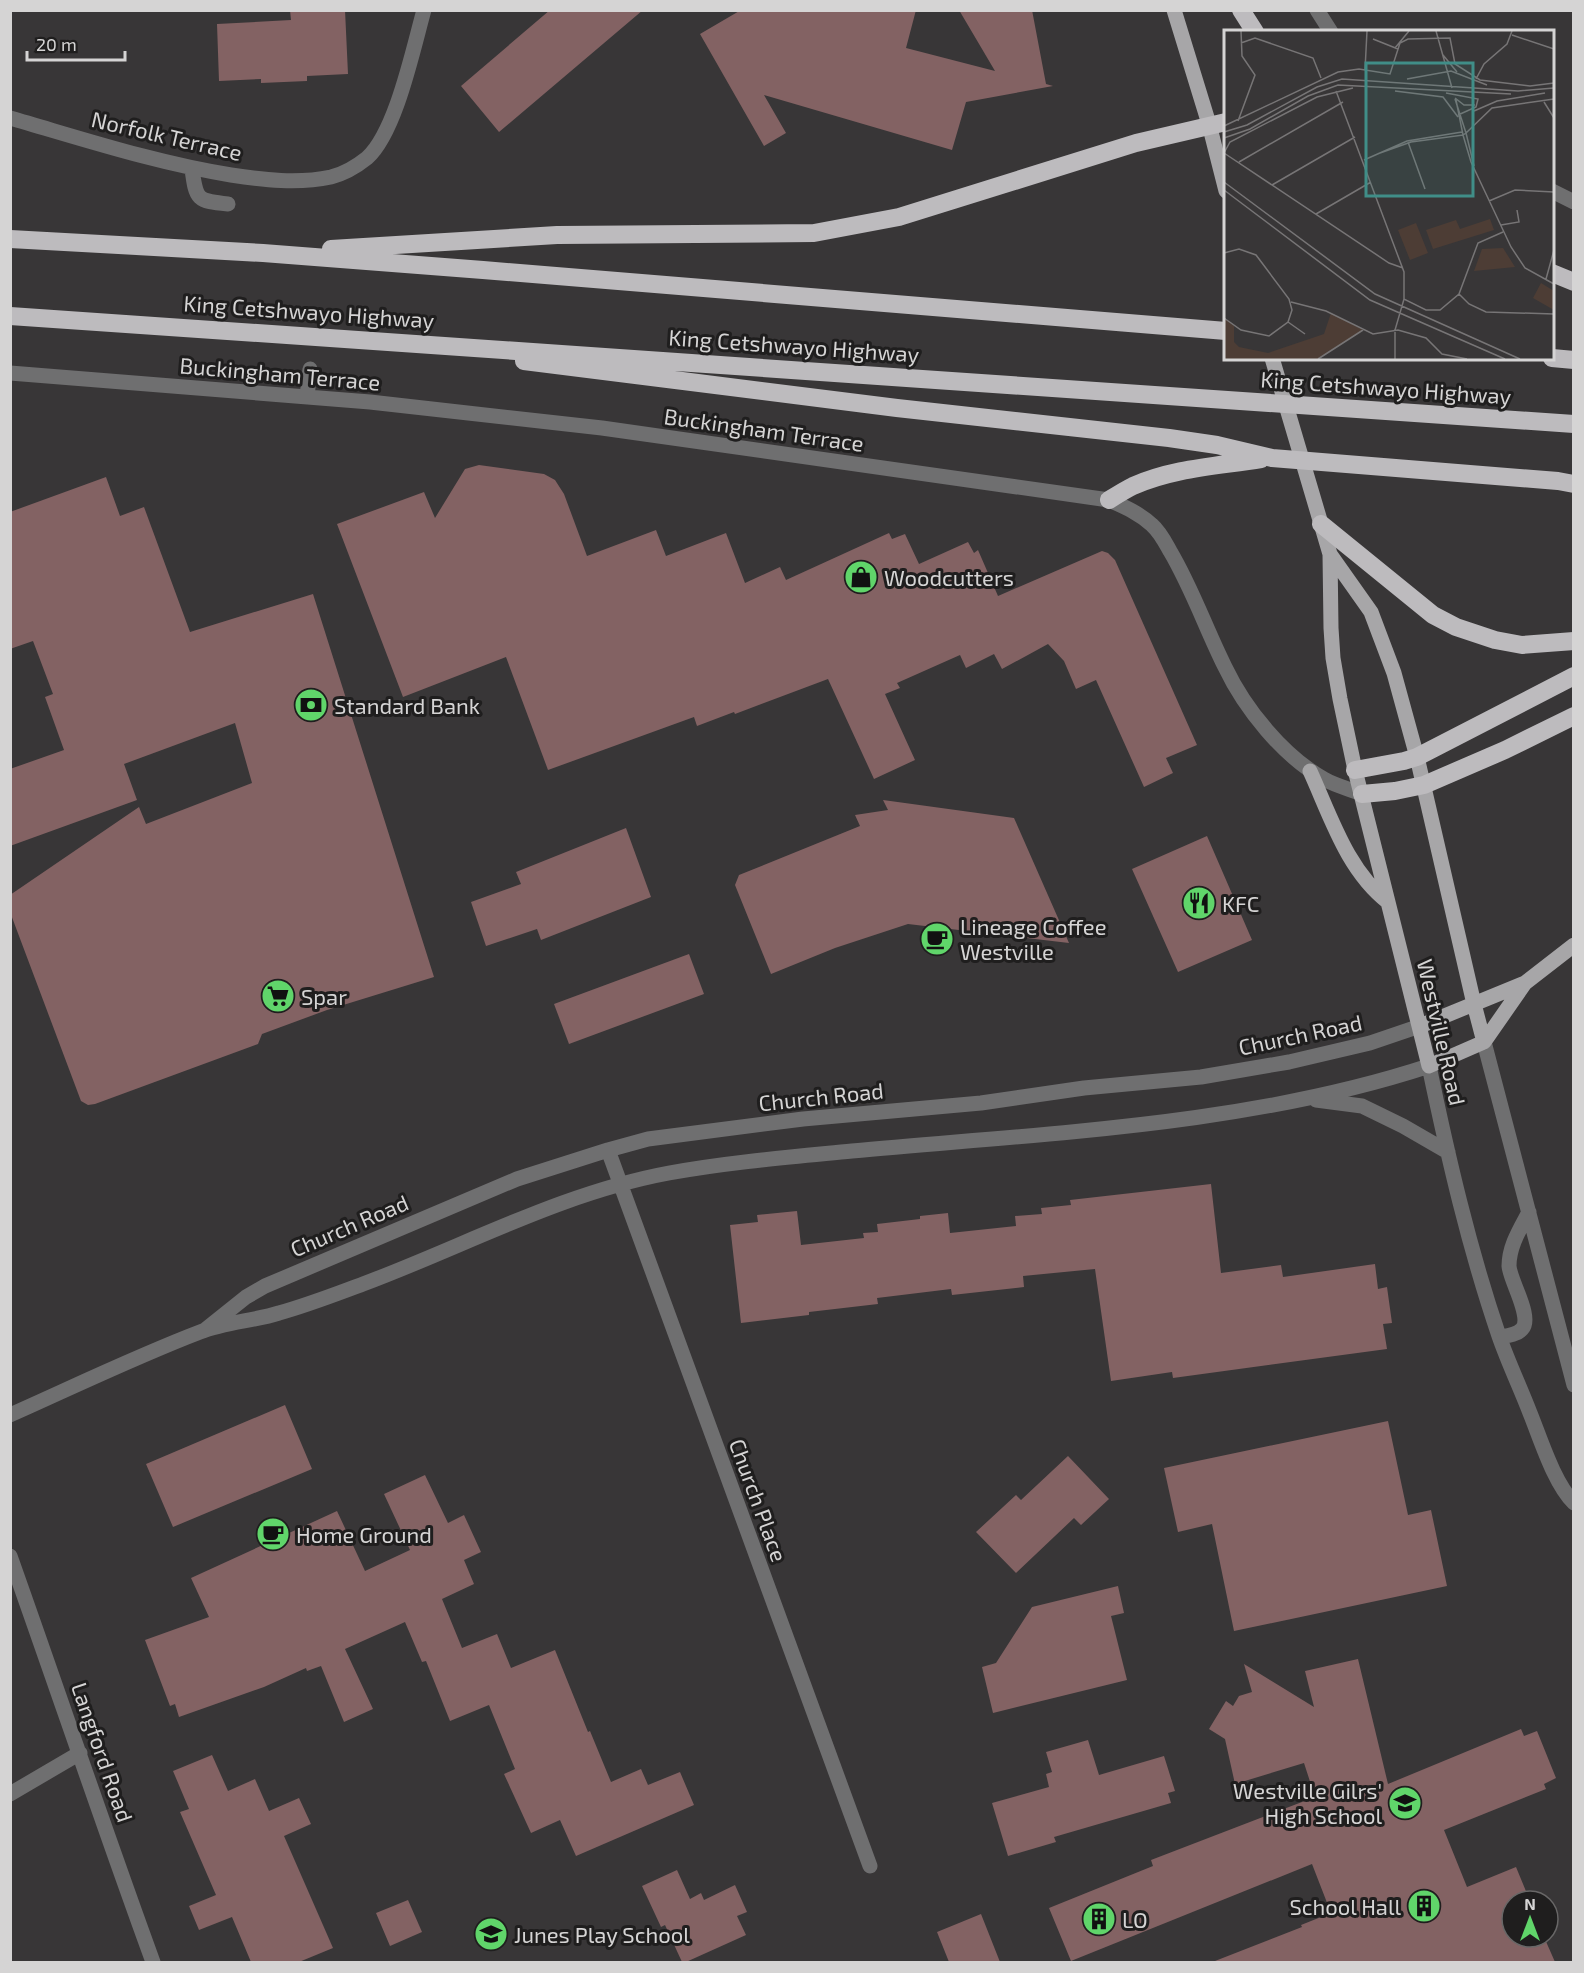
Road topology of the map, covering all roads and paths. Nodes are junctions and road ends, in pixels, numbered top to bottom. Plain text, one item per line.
1 (424, 10) edge
2 (1174, 10) edge
3 (1241, 10) edge
4 (1317, 10) edge
5 (1254, 30) edge
6 (1330, 30) edge
7 (10, 118) edge
8 (1217, 123) edge
9 (192, 169) junction
10 (1224, 176) edge
11 (1554, 192) edge
12 (1574, 202) edge
13 (228, 204) dead end
14 (10, 239) edge
15 (262, 254) junction
16 (1554, 274) edge
17 (1574, 282) edge
18 (10, 316) edge
19 (1224, 331) edge
20 (324, 336) junction
21 (1554, 358) edge
22 (1273, 360) edge
23 (1574, 360) edge
24 (310, 369) dead end
25 (10, 373) edge
26 (307, 397) junction
27 (1574, 424) edge
28 (1272, 458) junction
29 (1574, 484) edge
30 (1109, 500) junction
31 (1320, 524) junction
32 (1330, 554) junction
33 (1574, 641) edge
34 (1574, 676) edge
35 (1574, 716) edge
36 (1417, 757) junction
37 (1355, 770) junction
38 (1310, 771) junction
39 (1424, 785) junction
40 (1362, 794) junction
41 (1388, 902) junction
42 (1574, 945) edge
43 (1525, 983) junction
44 (1474, 1004) junction
45 (1420, 1026) junction
46 (1484, 1042) junction
47 (1429, 1066) junction
48 (1302, 1098) junction
49 (608, 1150) junction
50 (1448, 1152) junction
51 (620, 1185) junction
52 (1528, 1212) junction
53 (204, 1330) junction
54 (1500, 1337) junction
55 (1574, 1385) edge
56 (10, 1415) edge
57 (1574, 1503) edge
58 (10, 1556) edge
59 (80, 1753) junction
60 (10, 1794) edge
61 (870, 1866) dead end
62 (153, 1962) edge

1 - 9 street, Norfolk Terrace
2 - 8 main road
3 - 5 highway
4 - 6 street
7 - 9 street, Norfolk Terrace
8 - 10 main road
8 - 15 highway
9 - 13 street
11 - 12 street
14 - 15 highway
15 - 19 highway
16 - 17 highway
18 - 20 highway, King Cetshwayo Highway
20 - 27 highway, King Cetshwayo Highway
20 - 28 highway
21 - 23 highway
22 - 31 main road, Westville Road
24 - 26 street
25 - 26 street, Buckingham Terrace
26 - 30 street, Buckingham Terrace
28 - 29 highway
28 - 30 highway
30 - 38 street, Buckingham Terrace
31 - 32 main road, Westville Road
31 - 33 highway
32 - 36 main road, Westville Road
32 - 37 main road, Westville Road
34 - 36 highway
35 - 39 highway
36 - 37 highway
36 - 39 main road, Westville Road
37 - 40 main road, Westville Road
38 - 40 street, Buckingham Terrace
38 - 41 main road
39 - 40 highway
39 - 44 main road, Westville Road
40 - 41 main road, Westville Road
41 - 45 main road, Westville Road
42 - 43 main road
43 - 44 main road
43 - 46 main road
44 - 45 main road, Church Road
44 - 46 main road, Westville Road
45 - 47 main road, Westville Road
45 - 49 street, Church Road
46 - 47 main road, Church Road
46 - 52 street, Westville Road
47 - 48 street, Church Road
47 - 50 street, Westville Road
48 - 50 street
48 - 51 street, Church Road
49 - 51 street, Church Place
49 - 53 street, Church Road
50 - 54 street, Westville Road
51 - 53 street, Church Road
51 - 61 street, Church Place
52 - 54 street
52 - 55 street, Westville Road
53 - 56 street, Church Road
54 - 57 street, Westville Road
58 - 59 street, Langford Road
59 - 60 street
59 - 62 street, Langford Road

